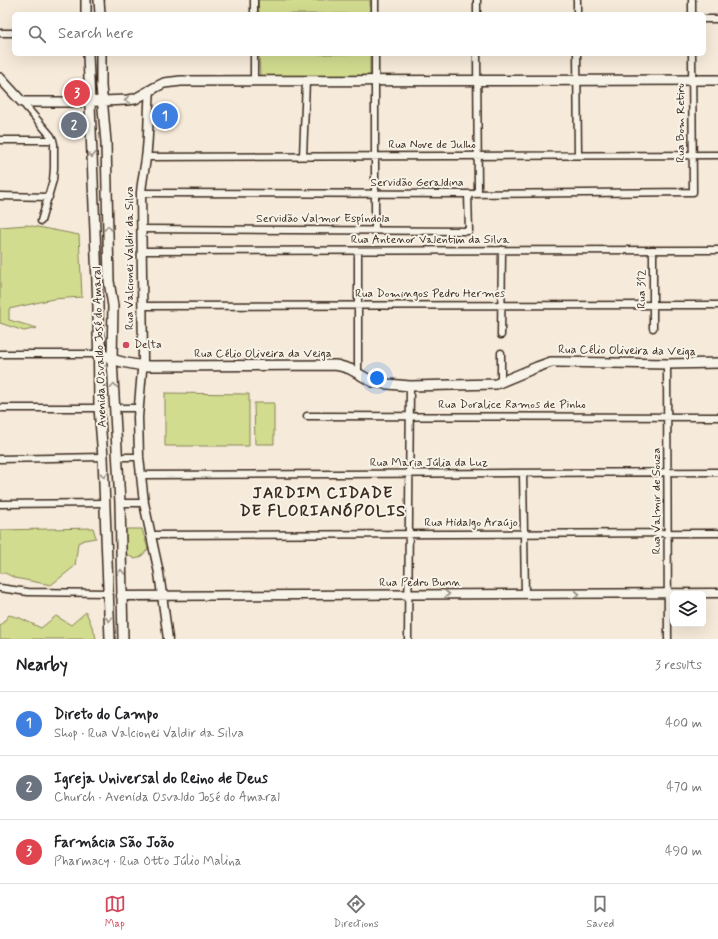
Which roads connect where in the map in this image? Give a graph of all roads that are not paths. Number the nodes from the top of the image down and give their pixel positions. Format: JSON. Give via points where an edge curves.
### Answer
{"nodes":[{"id":1,"x":86,"y":0,"type":"edge"},
{"id":2,"x":100,"y":0,"type":"edge"},
{"id":3,"x":254,"y":0,"type":"edge"},
{"id":4,"x":375,"y":0,"type":"edge"},
{"id":5,"x":477,"y":0,"type":"edge"},
{"id":6,"x":577,"y":0,"type":"edge"},
{"id":7,"x":692,"y":0,"type":"edge"},
{"id":8,"x":86,"y":12,"type":"edge"},
{"id":9,"x":100,"y":12,"type":"edge"},
{"id":10,"x":254,"y":12,"type":"edge"},
{"id":11,"x":375,"y":12,"type":"edge"},
{"id":12,"x":477,"y":12,"type":"edge"},
{"id":13,"x":577,"y":12,"type":"edge"},
{"id":14,"x":692,"y":12,"type":"edge"},
{"id":15,"x":706,"y":19,"type":"edge"},
{"id":16,"x":718,"y":19,"type":"edge"},
{"id":17,"x":0,"y":33,"type":"edge"},
{"id":18,"x":12,"y":33,"type":"edge"},
{"id":19,"x":88,"y":56,"type":"edge"},
{"id":20,"x":101,"y":56,"type":"edge"},
{"id":21,"x":254,"y":56,"type":"edge"},
{"id":22,"x":375,"y":56,"type":"edge"},
{"id":23,"x":477,"y":56,"type":"edge"},
{"id":24,"x":577,"y":56,"type":"edge"},
{"id":25,"x":692,"y":56,"type":"edge"},
{"id":26,"x":0,"y":78,"type":"edge"},
{"id":27,"x":577,"y":80,"type":"junction"},
{"id":28,"x":692,"y":80,"type":"junction"},
{"id":29,"x":718,"y":80,"type":"edge"},
{"id":30,"x":254,"y":81,"type":"junction"},
{"id":31,"x":306,"y":81,"type":"junction"},
{"id":32,"x":375,"y":81,"type":"junction"},
{"id":33,"x":477,"y":81,"type":"junction"},
{"id":34,"x":150,"y":90,"type":"junction"},
{"id":35,"x":22,"y":102,"type":"junction"},
{"id":36,"x":90,"y":102,"type":"junction"},
{"id":37,"x":102,"y":102,"type":"junction"},
{"id":38,"x":0,"y":140,"type":"edge"},
{"id":39,"x":53,"y":140,"type":"junction"},
{"id":40,"x":578,"y":155,"type":"junction"},
{"id":41,"x":693,"y":155,"type":"junction"},
{"id":42,"x":718,"y":155,"type":"edge"},
{"id":43,"x":304,"y":156,"type":"junction"},
{"id":44,"x":375,"y":156,"type":"junction"},
{"id":45,"x":478,"y":156,"type":"junction"},
{"id":46,"x":146,"y":157,"type":"junction"},
{"id":47,"x":693,"y":192,"type":"joint"},
{"id":48,"x":141,"y":193,"type":"junction"},
{"id":49,"x":375,"y":194,"type":"junction"},
{"id":50,"x":468,"y":194,"type":"junction"},
{"id":51,"x":478,"y":194,"type":"junction"},
{"id":52,"x":0,"y":196,"type":"edge"},
{"id":53,"x":49,"y":197,"type":"junction"},
{"id":54,"x":41,"y":221,"type":"dead end"},
{"id":55,"x":141,"y":229,"type":"junction"},
{"id":56,"x":375,"y":230,"type":"junction"},
{"id":57,"x":502,"y":250,"type":"junction"},
{"id":58,"x":653,"y":250,"type":"junction"},
{"id":59,"x":718,"y":250,"type":"edge"},
{"id":60,"x":142,"y":251,"type":"junction"},
{"id":61,"x":358,"y":251,"type":"junction"},
{"id":62,"x":96,"y":253,"type":"junction"},
{"id":63,"x":109,"y":281,"type":"junction"},
{"id":64,"x":358,"y":305,"type":"junction"},
{"id":65,"x":501,"y":305,"type":"junction"},
{"id":66,"x":653,"y":305,"type":"junction"},
{"id":67,"x":718,"y":305,"type":"edge"},
{"id":68,"x":143,"y":306,"type":"junction"},
{"id":69,"x":653,"y":328,"type":"dead end"},
{"id":70,"x":98,"y":335,"type":"junction"},
{"id":71,"x":501,"y":335,"type":"dead end"},
{"id":72,"x":501,"y":353,"type":"dead end"},
{"id":73,"x":0,"y":354,"type":"edge"},
{"id":74,"x":98,"y":354,"type":"junction"},
{"id":75,"x":112,"y":360,"type":"junction"},
{"id":76,"x":668,"y":364,"type":"junction"},
{"id":77,"x":718,"y":364,"type":"edge"},
{"id":78,"x":142,"y":366,"type":"junction"},
{"id":79,"x":358,"y":374,"type":"junction"},
{"id":80,"x":501,"y":382,"type":"junction"},
{"id":81,"x":410,"y":386,"type":"junction"},
{"id":82,"x":0,"y":408,"type":"edge"},
{"id":83,"x":99,"y":408,"type":"junction"},
{"id":84,"x":121,"y":408,"type":"dead end"},
{"id":85,"x":139,"y":408,"type":"junction"},
{"id":86,"x":307,"y":416,"type":"dead end"},
{"id":87,"x":410,"y":416,"type":"junction"},
{"id":88,"x":668,"y":417,"type":"junction"},
{"id":89,"x":718,"y":417,"type":"edge"},
{"id":90,"x":116,"y":431,"type":"junction"},
{"id":91,"x":103,"y":457,"type":"junction"},
{"id":92,"x":124,"y":457,"type":"dead end"},
{"id":93,"x":139,"y":457,"type":"junction"},
{"id":94,"x":0,"y":459,"type":"edge"},
{"id":95,"x":668,"y":472,"type":"junction"},
{"id":96,"x":718,"y":472,"type":"edge"},
{"id":97,"x":523,"y":473,"type":"junction"},
{"id":98,"x":409,"y":474,"type":"junction"},
{"id":99,"x":141,"y":475,"type":"junction"},
{"id":100,"x":105,"y":503,"type":"junction"},
{"id":101,"x":120,"y":503,"type":"junction"},
{"id":102,"x":144,"y":503,"type":"junction"},
{"id":103,"x":0,"y":504,"type":"edge"},
{"id":104,"x":668,"y":533,"type":"junction"},
{"id":105,"x":718,"y":533,"type":"edge"},
{"id":106,"x":409,"y":534,"type":"junction"},
{"id":107,"x":524,"y":534,"type":"junction"},
{"id":108,"x":151,"y":535,"type":"junction"},
{"id":109,"x":0,"y":588,"type":"edge"},
{"id":110,"x":108,"y":593,"type":"junction"},
{"id":111,"x":718,"y":593,"type":"edge"},
{"id":112,"x":408,"y":594,"type":"junction"},
{"id":113,"x":525,"y":594,"type":"junction"},
{"id":114,"x":668,"y":594,"type":"junction"},
{"id":115,"x":121,"y":596,"type":"junction"},
{"id":116,"x":162,"y":596,"type":"junction"},
{"id":117,"x":110,"y":639,"type":"edge"},
{"id":118,"x":123,"y":639,"type":"edge"},
{"id":119,"x":168,"y":639,"type":"edge"},
{"id":120,"x":408,"y":639,"type":"edge"},
{"id":121,"x":668,"y":639,"type":"edge"}],
"edges":[{"from":1,"to":8,"type":"main road"},
{"from":2,"to":9,"type":"main road"},
{"from":3,"to":10,"type":"street"},
{"from":4,"to":11,"type":"street"},
{"from":5,"to":12,"type":"street"},
{"from":6,"to":13,"type":"street"},
{"from":7,"to":14,"type":"street"},
{"from":15,"to":16,"type":"street"},
{"from":17,"to":18,"type":"street"},
{"from":19,"to":36,"type":"main road","name":"Avenida Osvaldo José do Amaral"},
{"from":20,"to":37,"type":"main road","name":"Avenida Osvaldo José do Amaral"},
{"from":21,"to":30,"type":"street"},
{"from":22,"to":32,"type":"street"},
{"from":23,"to":33,"type":"street"},
{"from":24,"to":27,"type":"street"},
{"from":25,"to":28,"type":"street","name":"Rua Bom Retiro"},
{"from":26,"to":35,"type":"main road"},
{"from":27,"to":28,"type":"main road"},
{"from":27,"to":33,"type":"main road"},
{"from":27,"to":40,"type":"street"},
{"from":28,"to":29,"type":"main road"},
{"from":28,"to":41,"type":"street","name":"Rua Bom Retiro"},
{"from":30,"to":31,"type":"main road"},
{"from":30,"to":34,"type":"main road","via":[[174,81]]},
{"from":31,"to":32,"type":"main road"},
{"from":31,"to":43,"type":"street"},
{"from":32,"to":33,"type":"main road"},
{"from":32,"to":44,"type":"street"},
{"from":33,"to":45,"type":"street"},
{"from":34,"to":37,"type":"main road","one_way":true,"via":[[135,98]]},
{"from":34,"to":46,"type":"street","name":"Rua Valcionei Valdir da Silva"},
{"from":35,"to":36,"type":"main road"},
{"from":35,"to":39,"type":"street"},
{"from":36,"to":37,"type":"main road"},
{"from":36,"to":62,"type":"main road","name":"Avenida Osvaldo José do Amaral","one_way":true},
{"from":63,"to":37,"type":"main road","name":"Avenida Osvaldo José do Amaral","one_way":true,"via":[[106,142]]},
{"from":38,"to":39,"type":"street"},
{"from":39,"to":53,"type":"street","via":[[54,173]]},
{"from":40,"to":41,"type":"street","name":"Rua Nove de Julho"},
{"from":40,"to":45,"type":"street","name":"Rua Nove de Julho"},
{"from":41,"to":42,"type":"street","name":"Rua Nove de Julho"},
{"from":41,"to":47,"type":"street","name":"Rua Bom Retiro"},
{"from":43,"to":44,"type":"street","name":"Rua Nove de Julho"},
{"from":43,"to":46,"type":"street","name":"Rua Nove de Julho"},
{"from":44,"to":45,"type":"street","name":"Rua Nove de Julho"},
{"from":44,"to":49,"type":"street"},
{"from":45,"to":51,"type":"street"},
{"from":46,"to":48,"type":"street","name":"Rua Valcionei Valdir da Silva"},
{"from":47,"to":51,"type":"street","name":"Servidão Geraldina"},
{"from":48,"to":49,"type":"street","name":"Servidão Geraldina"},
{"from":48,"to":55,"type":"street","name":"Rua Valcionei Valdir da Silva"},
{"from":49,"to":50,"type":"street","name":"Servidão Geraldina"},
{"from":49,"to":56,"type":"street"},
{"from":50,"to":51,"type":"street","name":"Servidão Geraldina"},
{"from":50,"to":56,"type":"street","name":"Servidão Valmor Espíndola","via":[[469,231]]},
{"from":52,"to":53,"type":"street"},
{"from":53,"to":54,"type":"street"},
{"from":55,"to":56,"type":"street","name":"Servidão Valmor Espíndola"},
{"from":55,"to":60,"type":"street","name":"Rua Valcionei Valdir da Silva"},
{"from":57,"to":58,"type":"street","name":"Rua Antenor Valentim da Silva"},
{"from":57,"to":61,"type":"street","name":"Rua Antenor Valentim da Silva"},
{"from":57,"to":65,"type":"street"},
{"from":58,"to":59,"type":"street","name":"Rua Antenor Valentim da Silva"},
{"from":58,"to":66,"type":"street","name":"Rua 312"},
{"from":60,"to":61,"type":"street","name":"Rua Antenor Valentim da Silva"},
{"from":60,"to":68,"type":"street","name":"Rua Valcionei Valdir da Silva"},
{"from":61,"to":64,"type":"street"},
{"from":62,"to":63,"type":"main road","via":[[104,250]]},
{"from":62,"to":70,"type":"main road","name":"Avenida Osvaldo José do Amaral"},
{"from":63,"to":75,"type":"main road","name":"Avenida Osvaldo José do Amaral","via":[[113,306]]},
{"from":64,"to":65,"type":"street","name":"Rua Domingos Pedro Hermes"},
{"from":64,"to":68,"type":"street","name":"Rua Domingos Pedro Hermes"},
{"from":64,"to":79,"type":"street"},
{"from":65,"to":66,"type":"street","name":"Rua Domingos Pedro Hermes"},
{"from":65,"to":71,"type":"street"},
{"from":66,"to":67,"type":"street","name":"Rua Domingos Pedro Hermes"},
{"from":66,"to":69,"type":"street","name":"Rua 312"},
{"from":68,"to":78,"type":"street","name":"Rua Valcionei Valdir da Silva"},
{"from":70,"to":74,"type":"main road","name":"Avenida Osvaldo José do Amaral"},
{"from":70,"to":75,"type":"main road","via":[[102,353]]},
{"from":72,"to":80,"type":"street"},
{"from":73,"to":74,"type":"street"},
{"from":74,"to":83,"type":"main road","name":"Avenida Osvaldo José do Amaral"},
{"from":75,"to":78,"type":"main road","name":"Rua Célio Oliveira da Veiga"},
{"from":90,"to":75,"type":"main road","name":"Avenida Osvaldo José do Amaral","one_way":true},
{"from":76,"to":77,"type":"main road","name":"Rua Célio Oliveira da Veiga"},
{"from":76,"to":80,"type":"main road","name":"Rua Célio Oliveira da Veiga","via":[[551,362]]},
{"from":76,"to":88,"type":"street","name":"Rua Valmir de Souza"},
{"from":78,"to":79,"type":"main road","name":"Rua Célio Oliveira da Veiga","via":[[335,365],[346,367]]},
{"from":78,"to":85,"type":"street","name":"Rua Valcionei Valdir da Silva"},
{"from":79,"to":81,"type":"main road","name":"Rua Célio Oliveira da Veiga","via":[[381,384]]},
{"from":80,"to":81,"type":"main road","name":"Rua Célio Oliveira da Veiga"},
{"from":81,"to":87,"type":"street"},
{"from":82,"to":83,"type":"street"},
{"from":83,"to":90,"type":"main road","via":[[105,435],[111,438]]},
{"from":83,"to":91,"type":"main road","name":"Avenida Osvaldo José do Amaral"},
{"from":84,"to":85,"type":"street"},
{"from":85,"to":93,"type":"street","name":"Rua Valcionei Valdir da Silva"},
{"from":86,"to":87,"type":"street","name":"Rua Doralice Ramos de Pinho"},
{"from":87,"to":88,"type":"street","name":"Rua Doralice Ramos de Pinho"},
{"from":87,"to":98,"type":"street"},
{"from":88,"to":89,"type":"street","name":"Rua Doralice Ramos de Pinho"},
{"from":88,"to":95,"type":"street","name":"Rua Valmir de Souza"},
{"from":90,"to":101,"type":"main road","name":"Avenida Osvaldo José do Amaral"},
{"from":91,"to":94,"type":"street"},
{"from":91,"to":100,"type":"main road","name":"Avenida Osvaldo José do Amaral","one_way":true},
{"from":92,"to":93,"type":"street"},
{"from":93,"to":99,"type":"street","name":"Rua Valcionei Valdir da Silva"},
{"from":95,"to":96,"type":"street","name":"Rua Maria Júlia da Luz"},
{"from":95,"to":97,"type":"street","name":"Rua Maria Júlia da Luz"},
{"from":95,"to":104,"type":"street","name":"Rua Valmir de Souza"},
{"from":97,"to":98,"type":"street","name":"Rua Maria Júlia da Luz"},
{"from":97,"to":107,"type":"street"},
{"from":98,"to":99,"type":"street","name":"Rua Maria Júlia da Luz"},
{"from":98,"to":106,"type":"street"},
{"from":99,"to":102,"type":"street","name":"Rua Valcionei Valdir da Silva"},
{"from":100,"to":103,"type":"street"},
{"from":100,"to":110,"type":"main road","name":"Avenida Osvaldo José do Amaral"},
{"from":101,"to":102,"type":"street"},
{"from":115,"to":101,"type":"main road","name":"Avenida Osvaldo José do Amaral","one_way":true},
{"from":102,"to":108,"type":"street","name":"Rua Valcionei Valdir da Silva"},
{"from":104,"to":105,"type":"street","name":"Rua Hidalgo Araújo"},
{"from":104,"to":107,"type":"street","name":"Rua Hidalgo Araújo"},
{"from":104,"to":114,"type":"street","name":"Rua Valmir de Souza"},
{"from":106,"to":107,"type":"street","name":"Rua Hidalgo Araújo"},
{"from":106,"to":108,"type":"street","name":"Rua Hidalgo Araújo"},
{"from":106,"to":112,"type":"street"},
{"from":107,"to":113,"type":"street"},
{"from":108,"to":116,"type":"street","name":"Rua Valcionei Valdir da Silva"},
{"from":109,"to":110,"type":"street","via":[[28,592]]},
{"from":110,"to":117,"type":"main road","name":"Avenida Osvaldo José do Amaral","one_way":true},
{"from":111,"to":114,"type":"street","name":"Rua Pedro Bunn"},
{"from":112,"to":113,"type":"street","name":"Rua Pedro Bunn","one_way":true},
{"from":112,"to":116,"type":"street","name":"Rua Pedro Bunn"},
{"from":112,"to":120,"type":"street"},
{"from":113,"to":114,"type":"street","name":"Rua Pedro Bunn","one_way":true},
{"from":114,"to":121,"type":"street","name":"Rua Valmir de Souza"},
{"from":115,"to":116,"type":"street","name":"Rua Pedro Bunn"},
{"from":115,"to":118,"type":"main road","name":"Avenida Osvaldo José do Amaral"},
{"from":116,"to":119,"type":"street","name":"Rua Valcionei Valdir da Silva"}]}
